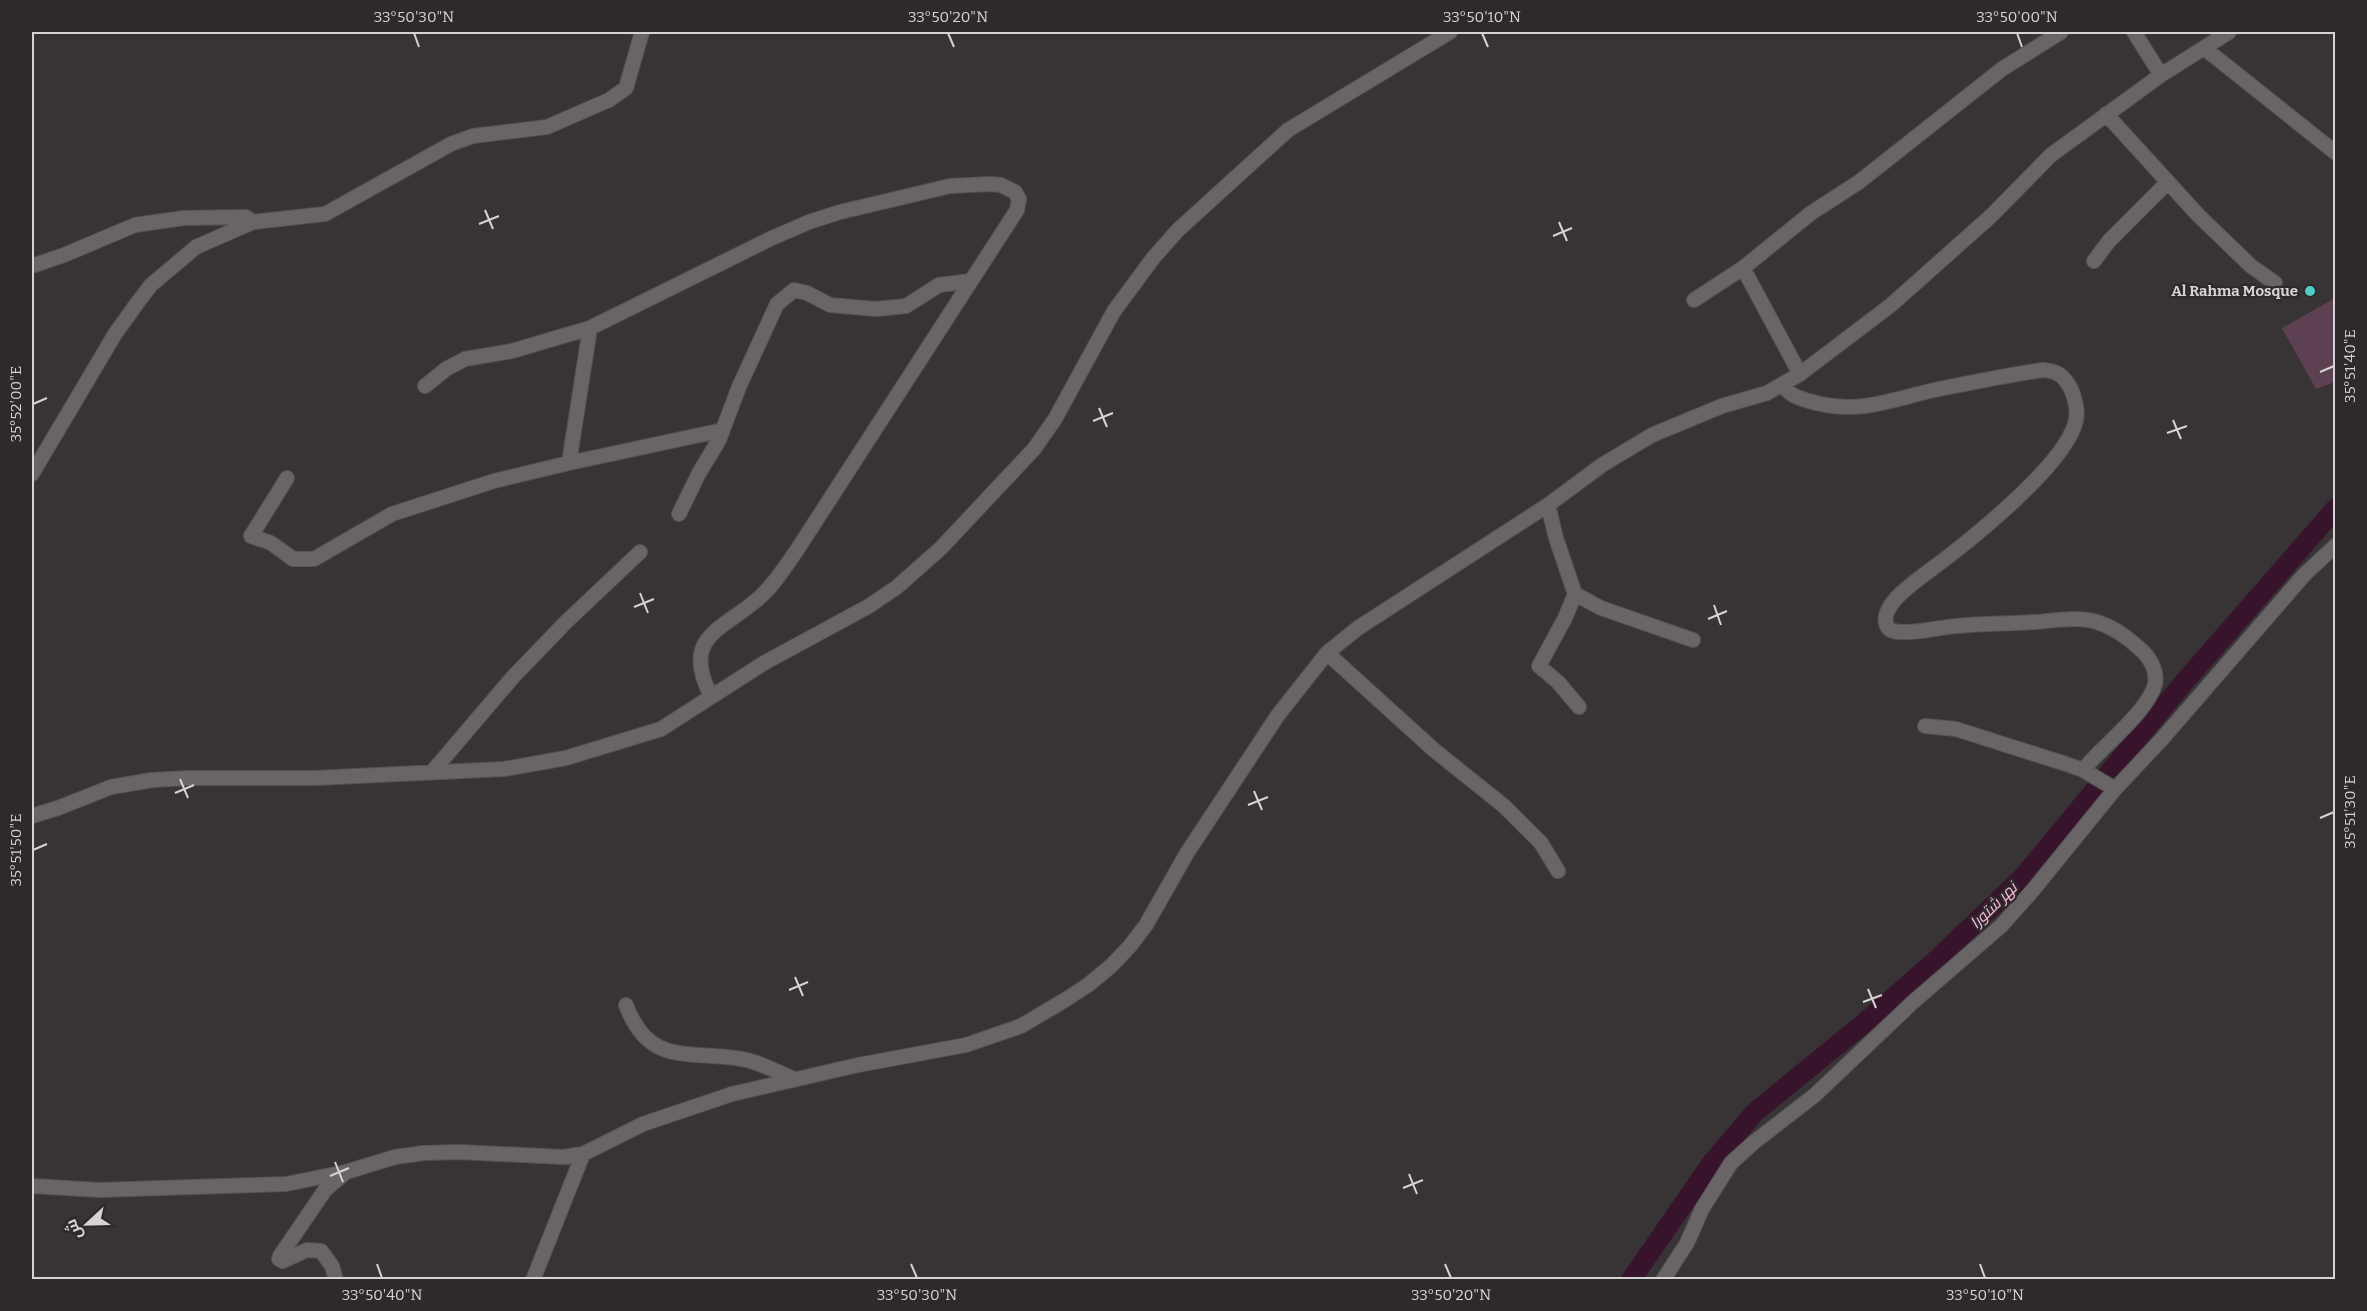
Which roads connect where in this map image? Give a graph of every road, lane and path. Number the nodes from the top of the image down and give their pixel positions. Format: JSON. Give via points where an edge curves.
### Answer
{"nodes":[{"id":1,"x":642,"y":32,"type":"edge"},
{"id":2,"x":1450,"y":32,"type":"edge"},
{"id":3,"x":2061,"y":32,"type":"edge"},
{"id":4,"x":2134,"y":32,"type":"edge"},
{"id":5,"x":2229,"y":32,"type":"edge"},
{"id":6,"x":2204,"y":48,"type":"junction"},
{"id":7,"x":2161,"y":75,"type":"junction"},
{"id":8,"x":2106,"y":114,"type":"junction"},
{"id":9,"x":2336,"y":153,"type":"edge"},
{"id":10,"x":2168,"y":182,"type":"junction"},
{"id":11,"x":254,"y":222,"type":"junction"},
{"id":12,"x":2094,"y":261,"type":"dead end"},
{"id":13,"x":32,"y":266,"type":"edge"},
{"id":14,"x":1743,"y":268,"type":"junction"},
{"id":15,"x":971,"y":281,"type":"junction"},
{"id":16,"x":2275,"y":283,"type":"dead end"},
{"id":17,"x":1694,"y":300,"type":"dead end"},
{"id":18,"x":590,"y":328,"type":"junction"},
{"id":19,"x":1800,"y":374,"type":"junction"},
{"id":20,"x":1783,"y":384,"type":"junction"},
{"id":21,"x":425,"y":386,"type":"dead end"},
{"id":22,"x":723,"y":430,"type":"junction"},
{"id":23,"x":569,"y":463,"type":"junction"},
{"id":24,"x":32,"y":474,"type":"edge"},
{"id":25,"x":287,"y":478,"type":"dead end"},
{"id":26,"x":1548,"y":505,"type":"junction"},
{"id":27,"x":679,"y":514,"type":"dead end"},
{"id":28,"x":2336,"y":545,"type":"edge"},
{"id":29,"x":640,"y":552,"type":"dead end"},
{"id":30,"x":1575,"y":594,"type":"junction"},
{"id":31,"x":1693,"y":640,"type":"dead end"},
{"id":32,"x":1327,"y":653,"type":"junction"},
{"id":33,"x":711,"y":696,"type":"junction"},
{"id":34,"x":1579,"y":707,"type":"dead end"},
{"id":35,"x":1925,"y":726,"type":"dead end"},
{"id":36,"x":432,"y":772,"type":"junction"},
{"id":37,"x":2100,"y":780,"type":"junction"},
{"id":38,"x":32,"y":816,"type":"edge"},
{"id":39,"x":1558,"y":871,"type":"dead end"},
{"id":40,"x":626,"y":1005,"type":"dead end"},
{"id":41,"x":794,"y":1079,"type":"junction"},
{"id":42,"x":583,"y":1154,"type":"junction"},
{"id":43,"x":346,"y":1172,"type":"junction"},
{"id":44,"x":32,"y":1186,"type":"edge"},
{"id":45,"x":336,"y":1280,"type":"edge"},
{"id":46,"x":533,"y":1280,"type":"edge"},
{"id":47,"x":1663,"y":1280,"type":"edge"}],
"edges":[{"from":1,"to":11,"type":"street","via":[[630,80],[626,88],[609,100],[547,127],[473,136],[451,144],[325,214]]},
{"from":2,"to":33,"type":"street","via":[[1288,130],[1178,230],[1114,311],[1055,419],[1034,449],[941,548],[882,598]]},
{"from":3,"to":14,"type":"street","via":[[2002,69]]},
{"from":4,"to":7,"type":"street"},
{"from":5,"to":6,"type":"street"},
{"from":6,"to":7,"type":"street"},
{"from":6,"to":9,"type":"street"},
{"from":7,"to":8,"type":"street"},
{"from":8,"to":10,"type":"street"},
{"from":8,"to":19,"type":"street","via":[[2051,155],[1991,216],[1892,304]]},
{"from":10,"to":12,"type":"street"},
{"from":10,"to":16,"type":"street","via":[[2251,266]]},
{"from":11,"to":13,"type":"street","via":[[246,217],[184,218],[135,225]]},
{"from":11,"to":24,"type":"street","via":[[196,247],[152,285],[115,334]]},
{"from":14,"to":17,"type":"street"},
{"from":14,"to":19,"type":"street"},
{"from":15,"to":18,"type":"street","via":[[1017,210],[1019,199],[1009,188],[990,184],[950,186],[809,222]]},
{"from":15,"to":22,"type":"street","via":[[939,285],[906,306],[876,309],[830,305],[794,290],[777,304]]},
{"from":15,"to":33,"type":"street","via":[[775,581],[706,641],[700,664]]},
{"from":18,"to":21,"type":"street","via":[[512,351],[465,359]]},
{"from":18,"to":23,"type":"street"},
{"from":19,"to":20,"type":"street"},
{"from":20,"to":26,"type":"street","via":[[1652,435],[1602,465]]},
{"from":20,"to":37,"type":"street","via":[[1790,395],[1848,408],[2043,370],[2053,371],[2067,381],[2076,420],[2052,460],[1996,518],[1905,589],[1886,618],[1890,630],[1906,633],[1938,627],[2078,619],[2096,622],[2129,640],[2149,658],[2155,684]]},
{"from":22,"to":23,"type":"street"},
{"from":22,"to":27,"type":"street"},
{"from":23,"to":25,"type":"street","via":[[402,510],[314,559],[293,559],[271,543],[251,536]]},
{"from":26,"to":30,"type":"street"},
{"from":26,"to":32,"type":"street","via":[[1358,628]]},
{"from":28,"to":37,"type":"street","via":[[2304,575],[2162,739]]},
{"from":29,"to":36,"type":"street","via":[[513,677]]},
{"from":30,"to":31,"type":"street","via":[[1601,608]]},
{"from":30,"to":34,"type":"street","via":[[1539,666]]},
{"from":32,"to":39,"type":"street","via":[[1434,750],[1504,806],[1541,843]]},
{"from":32,"to":41,"type":"street","via":[[1278,715],[1187,853],[1146,925],[1111,966],[1088,985],[1043,1014],[999,1035]]},
{"from":33,"to":36,"type":"street","via":[[655,731],[566,758],[504,769]]},
{"from":35,"to":37,"type":"street","via":[[1956,729]]},
{"from":36,"to":38,"type":"street","via":[[152,780],[111,787]]},
{"from":37,"to":47,"type":"street","via":[[2034,890],[1995,932],[1815,1095],[1731,1164]]},
{"from":40,"to":41,"type":"street","via":[[641,1034],[664,1051],[745,1060]]},
{"from":41,"to":42,"type":"street","via":[[687,1108],[643,1124]]},
{"from":42,"to":43,"type":"street","via":[[563,1157],[424,1153]]},
{"from":42,"to":46,"type":"street"},
{"from":43,"to":44,"type":"street","via":[[286,1184],[100,1190]]},
{"from":43,"to":45,"type":"street","via":[[325,1190],[279,1259],[283,1261],[307,1250],[321,1251]]}]}
